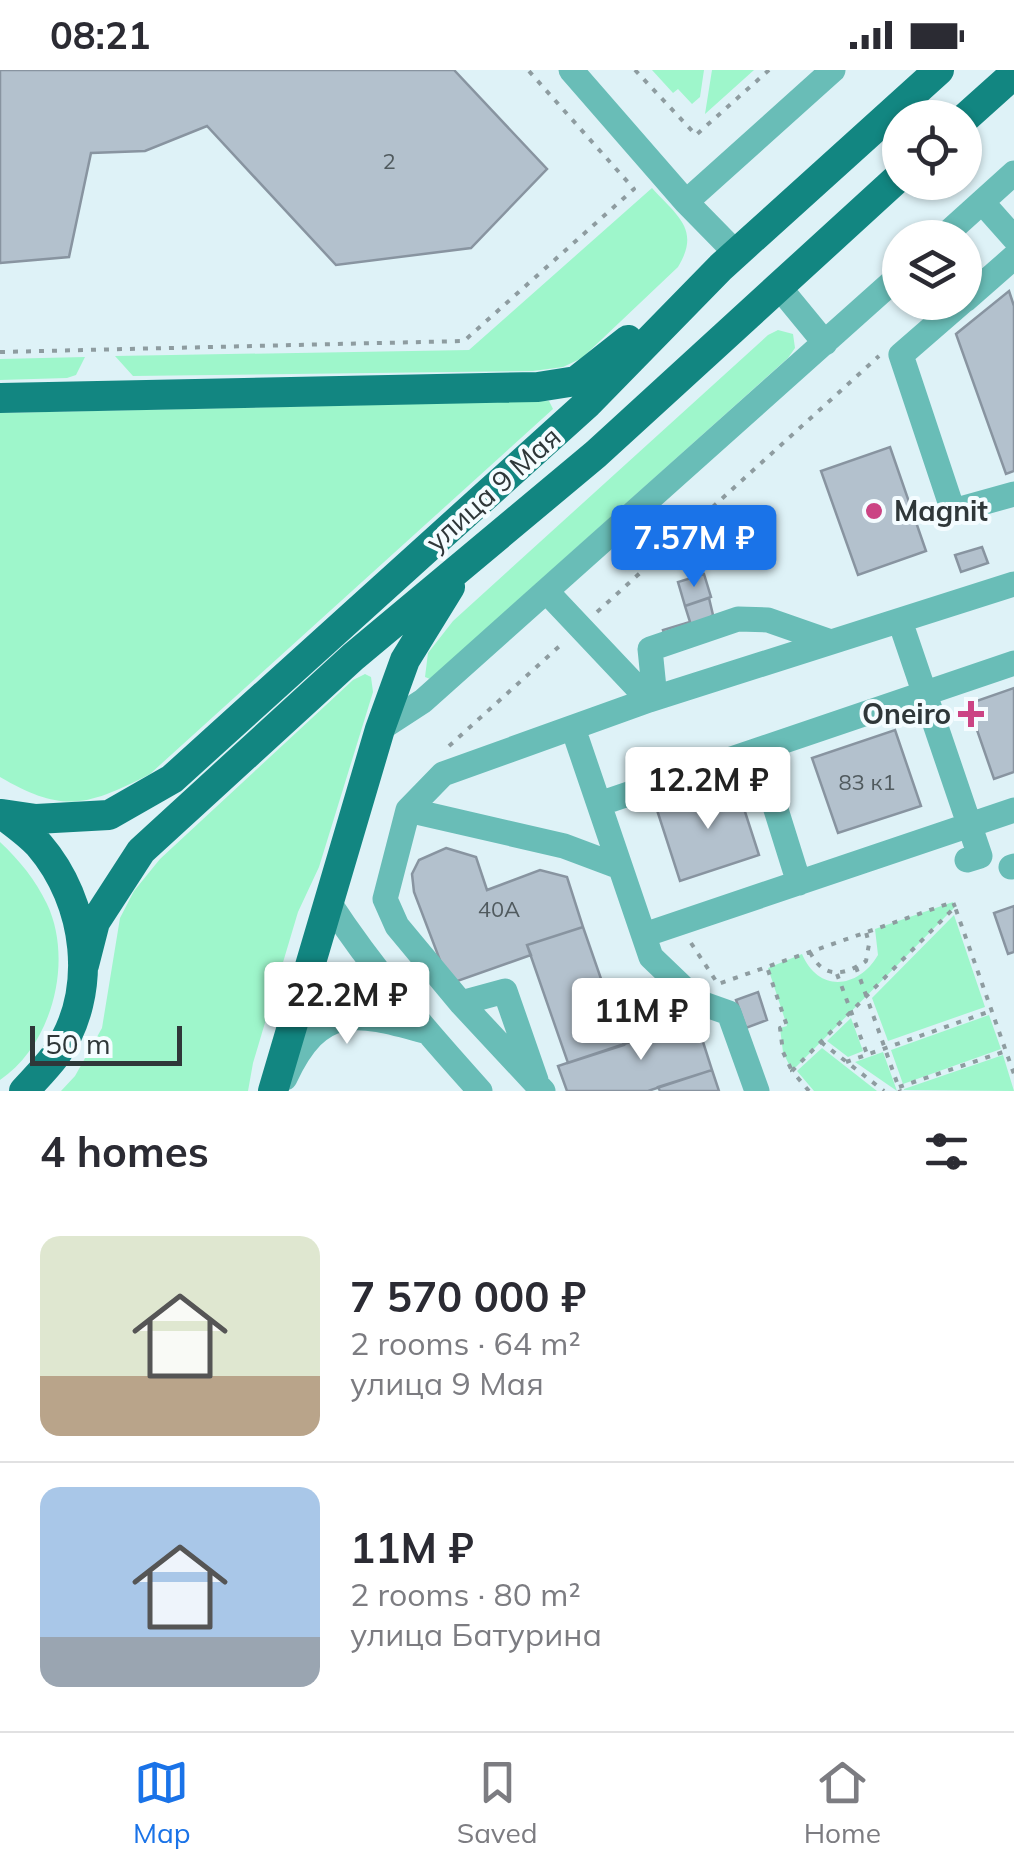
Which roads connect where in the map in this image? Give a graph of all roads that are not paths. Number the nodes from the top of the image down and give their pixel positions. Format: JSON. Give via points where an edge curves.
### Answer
{"nodes":[{"id":1,"x":570,"y":70,"type":"edge"},
{"id":2,"x":833,"y":70,"type":"edge"},
{"id":3,"x":939,"y":70,"type":"edge"},
{"id":4,"x":1014,"y":74,"type":"edge"},
{"id":5,"x":982,"y":103,"type":"edge"},
{"id":6,"x":1014,"y":173,"type":"edge"},
{"id":7,"x":882,"y":193,"type":"edge"},
{"id":8,"x":686,"y":202,"type":"junction"},
{"id":9,"x":982,"y":202,"type":"junction"},
{"id":10,"x":962,"y":220,"type":"edge"},
{"id":11,"x":1014,"y":238,"type":"edge"},
{"id":12,"x":1014,"y":258,"type":"edge"},
{"id":13,"x":728,"y":260,"type":"junction"},
{"id":14,"x":982,"y":286,"type":"edge"},
{"id":15,"x":779,"y":287,"type":"junction"},
{"id":16,"x":882,"y":292,"type":"edge"},
{"id":17,"x":942,"y":320,"type":"edge"},
{"id":18,"x":824,"y":344,"type":"junction"},
{"id":19,"x":0,"y":398,"type":"edge"},
{"id":20,"x":1014,"y":494,"type":"edge"},
{"id":21,"x":465,"y":563,"type":"junction"},
{"id":22,"x":1014,"y":584,"type":"edge"},
{"id":23,"x":547,"y":592,"type":"junction"},
{"id":24,"x":900,"y":621,"type":"junction"},
{"id":25,"x":831,"y":642,"type":"junction"},
{"id":26,"x":1014,"y":663,"type":"edge"},
{"id":27,"x":924,"y":694,"type":"junction"},
{"id":28,"x":652,"y":699,"type":"junction"},
{"id":29,"x":573,"y":728,"type":"junction"},
{"id":30,"x":380,"y":729,"type":"junction"},
{"id":31,"x":758,"y":752,"type":"junction"},
{"id":32,"x":599,"y":804,"type":"junction"},
{"id":33,"x":408,"y":810,"type":"junction"},
{"id":34,"x":1014,"y":810,"type":"edge"},
{"id":35,"x":1,"y":813,"type":"edge"},
{"id":36,"x":970,"y":825,"type":"junction"},
{"id":37,"x":967,"y":860,"type":"dead end"},
{"id":38,"x":620,"y":867,"type":"junction"},
{"id":39,"x":799,"y":883,"type":"junction"},
{"id":40,"x":328,"y":901,"type":"junction"},
{"id":41,"x":397,"y":926,"type":"junction"},
{"id":42,"x":644,"y":936,"type":"junction"},
{"id":43,"x":362,"y":953,"type":"junction"},
{"id":44,"x":84,"y":965,"type":"junction"},
{"id":45,"x":461,"y":1003,"type":"junction"},
{"id":46,"x":424,"y":1031,"type":"junction"},
{"id":47,"x":510,"y":1057,"type":"junction"},
{"id":48,"x":476,"y":1087,"type":"edge"},
{"id":49,"x":541,"y":1089,"type":"edge"},
{"id":50,"x":24,"y":1091,"type":"edge"},
{"id":51,"x":276,"y":1091,"type":"edge"},
{"id":52,"x":757,"y":1091,"type":"edge"}],
"edges":[{"from":1,"to":8,"type":"street"},
{"from":2,"to":8,"type":"street"},
{"from":3,"to":13,"type":"main road","name":"улица 9 Мая"},
{"from":4,"to":5,"type":"main road"},
{"from":6,"to":9,"type":"street"},
{"from":7,"to":15,"type":"main road","name":"улица 9 Мая"},
{"from":8,"to":13,"type":"street"},
{"from":9,"to":10,"type":"street"},
{"from":9,"to":11,"type":"street"},
{"from":12,"to":14,"type":"street"},
{"from":13,"to":19,"type":"main road","via":[[576,381]]},
{"from":13,"to":35,"type":"main road","name":"улица 9 Мая","via":[[588,404],[172,778],[109,815],[36,820]]},
{"from":15,"to":18,"type":"street"},
{"from":15,"to":21,"type":"main road","name":"улица 9 Мая"},
{"from":16,"to":18,"type":"street"},
{"from":17,"to":20,"type":"street","via":[[902,355],[953,511]]},
{"from":18,"to":23,"type":"street"},
{"from":21,"to":30,"type":"main road","via":[[405,660]]},
{"from":21,"to":44,"type":"main road","name":"улица 9 Мая","via":[[141,852],[95,922]]},
{"from":22,"to":24,"type":"street"},
{"from":23,"to":28,"type":"street"},
{"from":23,"to":30,"type":"street","via":[[423,702]]},
{"from":24,"to":25,"type":"street"},
{"from":24,"to":27,"type":"street"},
{"from":25,"to":28,"type":"street"},
{"from":25,"to":28,"type":"street","via":[[768,620],[738,618],[650,649]]},
{"from":26,"to":27,"type":"street"},
{"from":27,"to":31,"type":"street"},
{"from":27,"to":36,"type":"street"},
{"from":28,"to":29,"type":"street"},
{"from":29,"to":32,"type":"street"},
{"from":29,"to":33,"type":"street","via":[[444,774]]},
{"from":30,"to":40,"type":"main road"},
{"from":31,"to":32,"type":"street"},
{"from":31,"to":39,"type":"street"},
{"from":32,"to":38,"type":"street"},
{"from":33,"to":38,"type":"street","via":[[564,846]]},
{"from":33,"to":41,"type":"street","via":[[386,899]]},
{"from":34,"to":36,"type":"street"},
{"from":35,"to":44,"type":"main road","via":[[38,843],[64,879],[80,920]]},
{"from":36,"to":37,"type":"street","via":[[980,856]]},
{"from":36,"to":39,"type":"street"},
{"from":38,"to":42,"type":"street"},
{"from":39,"to":42,"type":"street"},
{"from":40,"to":43,"type":"street"},
{"from":40,"to":51,"type":"main road"},
{"from":41,"to":43,"type":"street"},
{"from":41,"to":45,"type":"street"},
{"from":42,"to":52,"type":"street","via":[[652,957],[698,1002],[730,1014]]},
{"from":43,"to":46,"type":"street"},
{"from":44,"to":50,"type":"main road","via":[[76,1012],[56,1055]]},
{"from":45,"to":47,"type":"street"},
{"from":45,"to":49,"type":"street","via":[[505,990]]},
{"from":46,"to":48,"type":"street"},
{"from":46,"to":51,"type":"street","via":[[348,1015],[310,1038]]},
{"from":47,"to":48,"type":"street"},
{"from":47,"to":49,"type":"street"}]}
